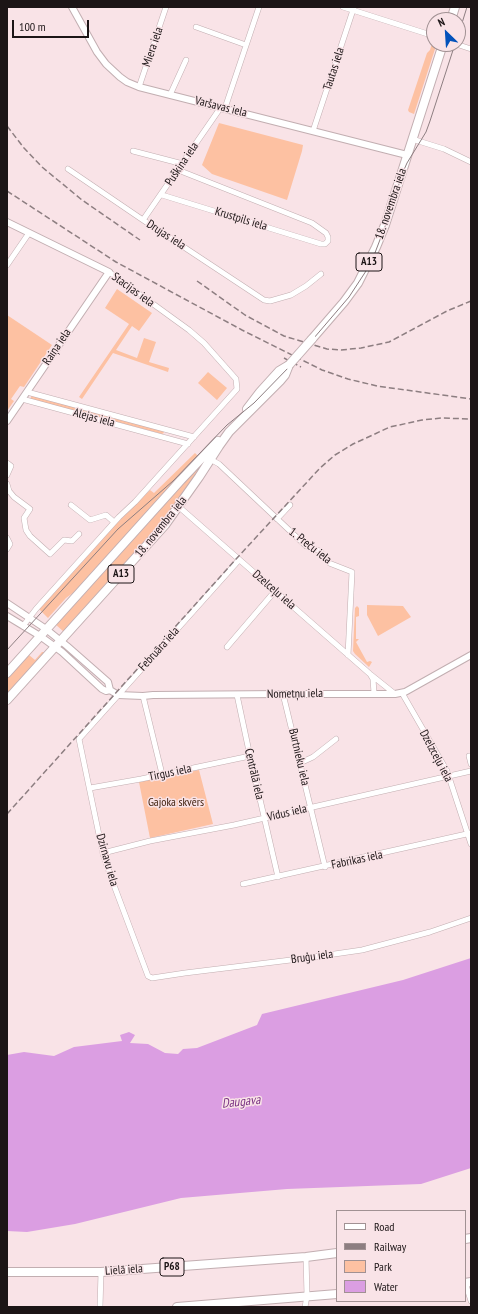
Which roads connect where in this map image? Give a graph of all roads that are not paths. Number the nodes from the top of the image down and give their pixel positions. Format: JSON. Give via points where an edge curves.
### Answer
{"nodes":[{"id":1,"x":72,"y":7,"type":"edge"},
{"id":2,"x":166,"y":7,"type":"edge"},
{"id":3,"x":259,"y":7,"type":"edge"},
{"id":4,"x":344,"y":7,"type":"edge"},
{"id":5,"x":353,"y":9,"type":"edge"},
{"id":6,"x":196,"y":27,"type":"dead end"},
{"id":7,"x":426,"y":33,"type":"edge"},
{"id":8,"x":246,"y":45,"type":"junction"},
{"id":9,"x":440,"y":52,"type":"edge"},
{"id":10,"x":186,"y":60,"type":"dead end"},
{"id":11,"x":139,"y":87,"type":"junction"},
{"id":12,"x":170,"y":94,"type":"junction"},
{"id":13,"x":223,"y":108,"type":"junction"},
{"id":14,"x":313,"y":131,"type":"junction"},
{"id":15,"x":412,"y":139,"type":"junction"},
{"id":16,"x":133,"y":150,"type":"dead end"},
{"id":17,"x":407,"y":155,"type":"junction"},
{"id":18,"x":471,"y":162,"type":"edge"},
{"id":19,"x":182,"y":164,"type":"junction"},
{"id":20,"x":68,"y":169,"type":"dead end"},
{"id":21,"x":178,"y":170,"type":"junction"},
{"id":22,"x":162,"y":194,"type":"junction"},
{"id":23,"x":144,"y":220,"type":"junction"},
{"id":24,"x":7,"y":222,"type":"edge"},
{"id":25,"x":29,"y":233,"type":"junction"},
{"id":26,"x":7,"y":266,"type":"edge"},
{"id":27,"x":108,"y":272,"type":"junction"},
{"id":28,"x":321,"y":274,"type":"dead end"},
{"id":29,"x":289,"y":365,"type":"junction"},
{"id":30,"x":27,"y":392,"type":"junction"},
{"id":31,"x":22,"y":399,"type":"junction"},
{"id":32,"x":7,"y":421,"type":"edge"},
{"id":33,"x":167,"y":429,"type":"junction"},
{"id":34,"x":194,"y":437,"type":"junction"},
{"id":35,"x":165,"y":438,"type":"junction"},
{"id":36,"x":188,"y":444,"type":"junction"},
{"id":37,"x":210,"y":459,"type":"junction"},
{"id":38,"x":7,"y":463,"type":"edge"},
{"id":39,"x":7,"y":475,"type":"edge"},
{"id":40,"x":7,"y":484,"type":"edge"},
{"id":41,"x":8,"y":492,"type":"edge"},
{"id":42,"x":72,"y":505,"type":"dead end"},
{"id":43,"x":290,"y":505,"type":"dead end"},
{"id":44,"x":178,"y":506,"type":"junction"},
{"id":45,"x":277,"y":519,"type":"junction"},
{"id":46,"x":114,"y":522,"type":"junction"},
{"id":47,"x":80,"y":534,"type":"dead end"},
{"id":48,"x":7,"y":538,"type":"edge"},
{"id":49,"x":7,"y":548,"type":"edge"},
{"id":50,"x":239,"y":560,"type":"junction"},
{"id":51,"x":275,"y":591,"type":"junction"},
{"id":52,"x":7,"y":603,"type":"edge"},
{"id":53,"x":7,"y":616,"type":"edge"},
{"id":54,"x":29,"y":617,"type":"junction"},
{"id":55,"x":23,"y":626,"type":"junction"},
{"id":56,"x":46,"y":629,"type":"junction"},
{"id":57,"x":40,"y":636,"type":"junction"},
{"id":58,"x":60,"y":640,"type":"junction"},
{"id":59,"x":55,"y":647,"type":"junction"},
{"id":60,"x":227,"y":647,"type":"dead end"},
{"id":61,"x":348,"y":655,"type":"junction"},
{"id":62,"x":471,"y":655,"type":"edge"},
{"id":63,"x":7,"y":673,"type":"edge"},
{"id":64,"x":370,"y":674,"type":"junction"},
{"id":65,"x":110,"y":690,"type":"junction"},
{"id":66,"x":374,"y":693,"type":"junction"},
{"id":67,"x":283,"y":694,"type":"junction"},
{"id":68,"x":398,"y":694,"type":"junction"},
{"id":69,"x":118,"y":695,"type":"junction"},
{"id":70,"x":238,"y":695,"type":"junction"},
{"id":71,"x":143,"y":696,"type":"junction"},
{"id":72,"x":7,"y":700,"type":"edge"},
{"id":73,"x":79,"y":739,"type":"joint"},
{"id":74,"x":336,"y":739,"type":"dead end"},
{"id":75,"x":250,"y":756,"type":"junction"},
{"id":76,"x":471,"y":756,"type":"edge"},
{"id":77,"x":300,"y":763,"type":"junction"},
{"id":78,"x":471,"y":764,"type":"edge"},
{"id":79,"x":471,"y":771,"type":"edge"},
{"id":80,"x":162,"y":774,"type":"junction"},
{"id":81,"x":449,"y":776,"type":"junction"},
{"id":82,"x":90,"y":788,"type":"junction"},
{"id":83,"x":311,"y":808,"type":"junction"},
{"id":84,"x":265,"y":818,"type":"junction"},
{"id":85,"x":469,"y":834,"type":"edge"},
{"id":86,"x":471,"y":844,"type":"edge"},
{"id":87,"x":103,"y":853,"type":"junction"},
{"id":88,"x":325,"y":867,"type":"junction"},
{"id":89,"x":278,"y":877,"type":"junction"},
{"id":90,"x":243,"y":884,"type":"dead end"},
{"id":91,"x":471,"y":918,"type":"edge"},
{"id":92,"x":150,"y":977,"type":"joint"},
{"id":93,"x":336,"y":1253,"type":"edge"},
{"id":94,"x":306,"y":1257,"type":"junction"},
{"id":95,"x":7,"y":1272,"type":"edge"},
{"id":96,"x":101,"y":1272,"type":"junction"},
{"id":97,"x":466,"y":1286,"type":"edge"},
{"id":98,"x":336,"y":1294,"type":"edge"},
{"id":99,"x":306,"y":1296,"type":"junction"},
{"id":100,"x":471,"y":1301,"type":"edge"},
{"id":101,"x":100,"y":1307,"type":"edge"},
{"id":102,"x":177,"y":1307,"type":"edge"},
{"id":103,"x":305,"y":1307,"type":"edge"}],
"edges":[{"from":1,"to":11,"type":"street","name":"Varšavas iela","via":[[106,64],[120,78]]},
{"from":2,"to":11,"type":"street","name":"Miera iela"},
{"from":3,"to":8,"type":"street","name":"Puškina iela"},
{"from":4,"to":5,"type":"street"},
{"from":5,"to":7,"type":"street"},
{"from":5,"to":14,"type":"street","name":"Tautas iela"},
{"from":6,"to":8,"type":"street"},
{"from":8,"to":13,"type":"street","name":"Puškina iela"},
{"from":9,"to":15,"type":"main road","name":"18. novembra iela","number":"A13"},
{"from":10,"to":12,"type":"street"},
{"from":11,"to":12,"type":"street","name":"Varšavas iela"},
{"from":12,"to":13,"type":"street","name":"Varšavas iela"},
{"from":13,"to":14,"type":"street","name":"Varšavas iela"},
{"from":13,"to":19,"type":"street","name":"Puškina iela"},
{"from":14,"to":17,"type":"street","name":"Varšavas iela"},
{"from":15,"to":17,"type":"main road","name":"18. novembra iela","number":"A13"},
{"from":15,"to":18,"type":"street","via":[[444,149]]},
{"from":16,"to":19,"type":"street"},
{"from":17,"to":29,"type":"main road","name":"18. novembra iela","number":"A13","bridge":true,"via":[[385,225],[358,283]]},
{"from":19,"to":21,"type":"street","name":"Puškina iela"},
{"from":20,"to":23,"type":"street","name":"Drujas iela"},
{"from":21,"to":22,"type":"street","name":"Puškina iela"},
{"from":21,"to":22,"type":"street","name":"Krustpils iela","via":[[312,223],[326,233],[328,241],[321,244]]},
{"from":22,"to":23,"type":"street","name":"Puškina iela"},
{"from":23,"to":28,"type":"street","name":"Drujas iela","via":[[264,300],[270,301],[291,295]]},
{"from":24,"to":25,"type":"street","name":"Stacijas iela"},
{"from":25,"to":26,"type":"street"},
{"from":25,"to":27,"type":"street","name":"Stacijas iela"},
{"from":27,"to":30,"type":"street","name":"Raiņa iela"},
{"from":27,"to":34,"type":"street","name":"Stacijas iela","via":[[189,330],[236,379],[236,391]]},
{"from":29,"to":37,"type":"main road","name":"18. novembra iela","number":"A13","via":[[280,381],[229,432]]},
{"from":29,"to":56,"type":"main road","name":"18. novembra iela","number":"A13","via":[[274,376],[236,422]]},
{"from":30,"to":31,"type":"street","name":"Raiņa iela"},
{"from":30,"to":33,"type":"street","name":"Alejas iela"},
{"from":31,"to":32,"type":"street","name":"Raiņa iela"},
{"from":31,"to":35,"type":"street","name":"Alejas iela"},
{"from":33,"to":34,"type":"street","name":"Alejas iela"},
{"from":33,"to":35,"type":"street"},
{"from":34,"to":36,"type":"street"},
{"from":35,"to":36,"type":"street","name":"Alejas iela"},
{"from":36,"to":46,"type":"street"},
{"from":37,"to":44,"type":"main road","name":"18. novembra iela","number":"A13"},
{"from":37,"to":45,"type":"street","name":"1. Preču iela","via":[[219,464]]},
{"from":38,"to":39,"type":"street","via":[[11,466]]},
{"from":40,"to":41,"type":"street"},
{"from":41,"to":47,"type":"street","via":[[30,509],[24,518],[26,530],[50,554],[64,540],[72,541]]},
{"from":42,"to":46,"type":"street","via":[[90,520],[106,515]]},
{"from":43,"to":45,"type":"street"},
{"from":44,"to":50,"type":"street","name":"Dzelceļu iela"},
{"from":44,"to":58,"type":"main road","name":"18. novembra iela","number":"A13","via":[[165,524]]},
{"from":45,"to":61,"type":"street","name":"1. Preču iela","via":[[306,546],[320,551],[329,563],[352,572]]},
{"from":46,"to":54,"type":"street"},
{"from":48,"to":49,"type":"street","via":[[10,544]]},
{"from":50,"to":51,"type":"street","name":"Dzelceļu iela"},
{"from":50,"to":69,"type":"street","name":"Februāra iela"},
{"from":51,"to":60,"type":"street"},
{"from":51,"to":61,"type":"street","name":"Dzelceļu iela"},
{"from":52,"to":54,"type":"street","name":"Nometņu iela"},
{"from":53,"to":55,"type":"street","name":"Nometņu iela"},
{"from":54,"to":55,"type":"street"},
{"from":54,"to":56,"type":"street","name":"Nometņu iela"},
{"from":55,"to":57,"type":"street","name":"Nometņu iela"},
{"from":56,"to":57,"type":"main road","name":"18. novembra iela","number":"A13"},
{"from":56,"to":58,"type":"street","name":"Nometņu iela"},
{"from":57,"to":59,"type":"street","name":"Nometņu iela"},
{"from":57,"to":63,"type":"main road","name":"18. novembra iela","number":"A13"},
{"from":58,"to":59,"type":"main road","name":"18. novembra iela","number":"A13"},
{"from":58,"to":65,"type":"street","name":"Nometņu iela","via":[[108,682]]},
{"from":59,"to":65,"type":"street","name":"Nometņu iela","via":[[102,688]]},
{"from":59,"to":72,"type":"main road","name":"18. novembra iela","number":"A13"},
{"from":61,"to":64,"type":"street","name":"Dzelceļu iela"},
{"from":62,"to":68,"type":"street"},
{"from":64,"to":66,"type":"street"},
{"from":64,"to":68,"type":"street","name":"Dzelceļu iela"},
{"from":65,"to":69,"type":"street","name":"Nometņu iela"},
{"from":66,"to":67,"type":"street","name":"Nometņu iela"},
{"from":66,"to":68,"type":"street","name":"Nometņu iela"},
{"from":67,"to":70,"type":"street","name":"Nometņu iela"},
{"from":67,"to":77,"type":"street","name":"Burtnieku iela"},
{"from":68,"to":81,"type":"street","name":"Dzelzceļu iela"},
{"from":69,"to":71,"type":"street","name":"Nometņu iela"},
{"from":69,"to":73,"type":"street","name":"Februāra iela"},
{"from":70,"to":71,"type":"street","name":"Nometņu iela"},
{"from":70,"to":75,"type":"street","name":"Centrālā iela"},
{"from":71,"to":80,"type":"street"},
{"from":73,"to":82,"type":"street","name":"Dzirnavu iela"},
{"from":74,"to":77,"type":"street","via":[[313,757]]},
{"from":75,"to":80,"type":"street","name":"Tirgus iela"},
{"from":75,"to":84,"type":"street","name":"Centrālā iela"},
{"from":76,"to":78,"type":"street"},
{"from":77,"to":83,"type":"street","name":"Burtnieku iela"},
{"from":79,"to":81,"type":"street","name":"Vidus iela"},
{"from":80,"to":82,"type":"street","name":"Tirgus iela"},
{"from":81,"to":83,"type":"street","name":"Vidus iela"},
{"from":81,"to":85,"type":"street","name":"Dzelzceļu iela"},
{"from":82,"to":87,"type":"street","name":"Dzirnavu iela"},
{"from":83,"to":84,"type":"street","name":"Vidus iela"},
{"from":83,"to":88,"type":"street","name":"Burtnieku iela"},
{"from":84,"to":87,"type":"street","name":"Vidus iela"},
{"from":84,"to":89,"type":"street","name":"Centrālā iela"},
{"from":85,"to":86,"type":"street","name":"Dzelzceļu iela"},
{"from":85,"to":88,"type":"street","name":"Fabrikas iela"},
{"from":87,"to":92,"type":"street","name":"Dzirnavu iela"},
{"from":88,"to":89,"type":"street","name":"Fabrikas iela"},
{"from":89,"to":90,"type":"street","name":"Fabrikas iela"},
{"from":91,"to":92,"type":"street","name":"Bruģu iela","via":[[362,950]]},
{"from":93,"to":94,"type":"main road","name":"Lielā iela","number":"P68"},
{"from":94,"to":96,"type":"main road","name":"Lielā iela","number":"P68"},
{"from":94,"to":99,"type":"street"},
{"from":95,"to":96,"type":"main road","name":"Lielā iela","number":"P68"},
{"from":96,"to":101,"type":"street"},
{"from":97,"to":100,"type":"street"},
{"from":98,"to":99,"type":"main road"},
{"from":99,"to":102,"type":"main road"},
{"from":99,"to":103,"type":"street"}]}
